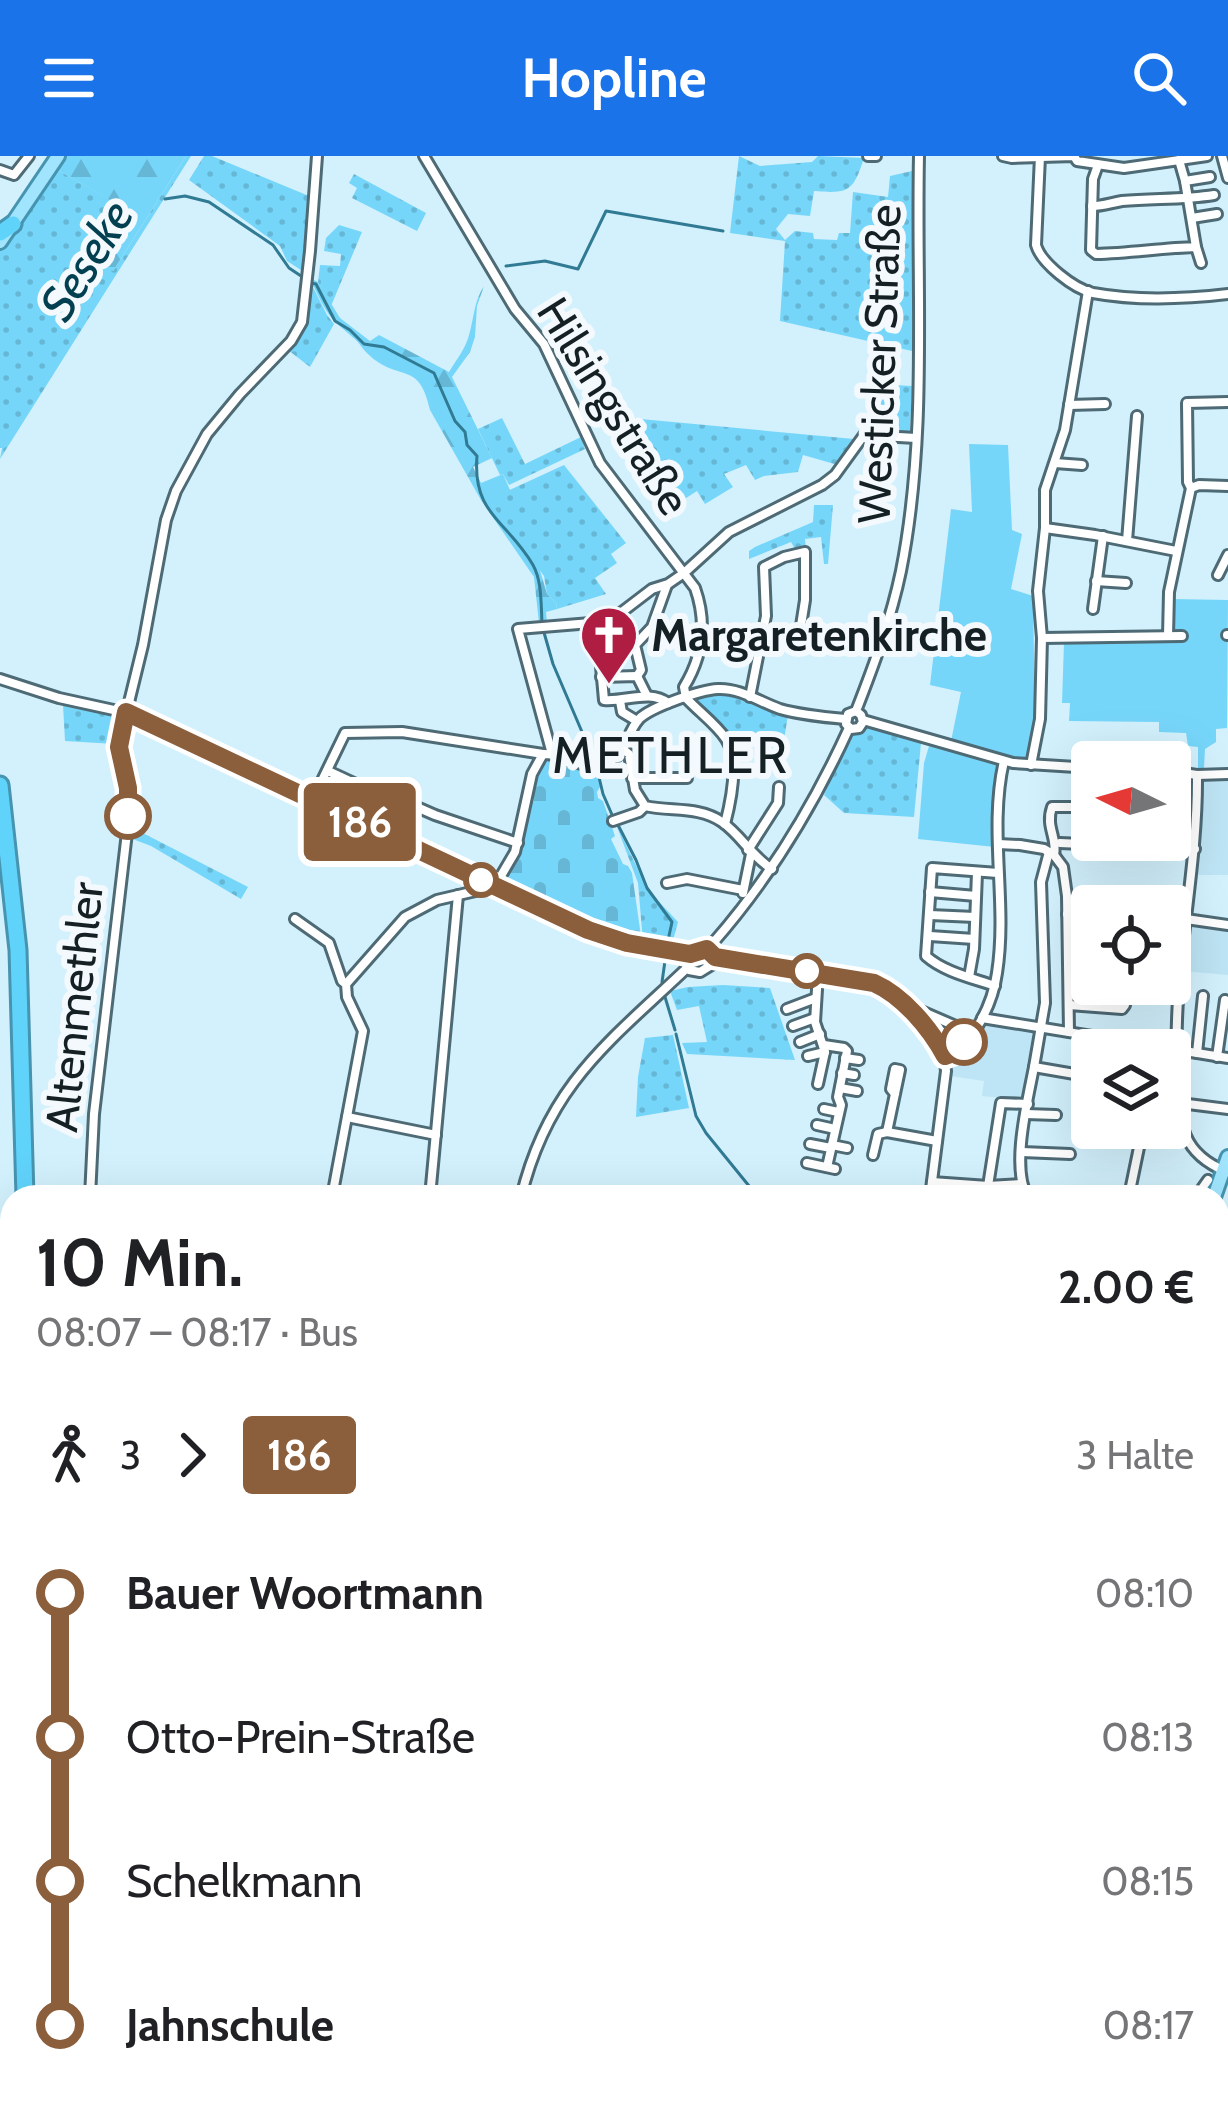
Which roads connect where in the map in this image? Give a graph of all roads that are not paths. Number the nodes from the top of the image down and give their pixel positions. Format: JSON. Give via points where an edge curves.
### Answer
{"nodes":[{"id":1,"x":28,"y":156,"type":"edge"},
{"id":2,"x":317,"y":156,"type":"edge"},
{"id":3,"x":424,"y":156,"type":"edge"},
{"id":4,"x":919,"y":156,"type":"edge"},
{"id":5,"x":1003,"y":156,"type":"edge"},
{"id":6,"x":1075,"y":156,"type":"edge"},
{"id":7,"x":1207,"y":156,"type":"edge"},
{"id":8,"x":1222,"y":156,"type":"edge"},
{"id":9,"x":1041,"y":157,"type":"edge"},
{"id":10,"x":1173,"y":159,"type":"edge"},
{"id":11,"x":54,"y":160,"type":"edge"},
{"id":12,"x":1149,"y":160,"type":"edge"},
{"id":13,"x":1101,"y":162,"type":"edge"},
{"id":14,"x":0,"y":170,"type":"edge"},
{"id":15,"x":1210,"y":177,"type":"dead end"},
{"id":16,"x":1228,"y":178,"type":"edge"},
{"id":17,"x":1185,"y":181,"type":"junction"},
{"id":18,"x":1214,"y":194,"type":"dead end"},
{"id":19,"x":1188,"y":199,"type":"junction"},
{"id":20,"x":1092,"y":206,"type":"junction"},
{"id":21,"x":1217,"y":214,"type":"dead end"},
{"id":22,"x":1192,"y":218,"type":"junction"},
{"id":23,"x":4,"y":233,"type":"edge"},
{"id":24,"x":1196,"y":247,"type":"junction"},
{"id":25,"x":1201,"y":263,"type":"dead end"},
{"id":26,"x":1088,"y":291,"type":"junction"},
{"id":27,"x":1228,"y":294,"type":"edge"},
{"id":28,"x":1228,"y":402,"type":"edge"},
{"id":29,"x":1070,"y":404,"type":"junction"},
{"id":30,"x":1105,"y":404,"type":"dead end"},
{"id":31,"x":1137,"y":416,"type":"dead end"},
{"id":32,"x":916,"y":439,"type":"junction"},
{"id":33,"x":1054,"y":463,"type":"junction"},
{"id":34,"x":1082,"y":466,"type":"dead end"},
{"id":35,"x":1228,"y":486,"type":"edge"},
{"id":36,"x":1191,"y":488,"type":"junction"},
{"id":37,"x":1045,"y":528,"type":"junction"},
{"id":38,"x":1103,"y":536,"type":"junction"},
{"id":39,"x":1127,"y":542,"type":"junction"},
{"id":40,"x":1176,"y":551,"type":"junction"},
{"id":41,"x":1228,"y":555,"type":"edge"},
{"id":42,"x":684,"y":573,"type":"junction"},
{"id":43,"x":1218,"y":575,"type":"dead end"},
{"id":44,"x":1096,"y":581,"type":"junction"},
{"id":45,"x":1126,"y":583,"type":"dead end"},
{"id":46,"x":668,"y":584,"type":"junction"},
{"id":47,"x":1093,"y":609,"type":"dead end"},
{"id":48,"x":597,"y":622,"type":"junction"},
{"id":49,"x":765,"y":630,"type":"junction"},
{"id":50,"x":1168,"y":636,"type":"junction"},
{"id":51,"x":1181,"y":636,"type":"dead end"},
{"id":52,"x":1042,"y":638,"type":"junction"},
{"id":53,"x":601,"y":676,"type":"junction"},
{"id":54,"x":638,"y":676,"type":"junction"},
{"id":55,"x":0,"y":679,"type":"edge"},
{"id":56,"x":647,"y":696,"type":"junction"},
{"id":57,"x":750,"y":697,"type":"junction"},
{"id":58,"x":686,"y":698,"type":"junction"},
{"id":59,"x":620,"y":700,"type":"junction"},
{"id":60,"x":670,"y":704,"type":"junction"},
{"id":61,"x":126,"y":712,"type":"junction"},
{"id":62,"x":860,"y":716,"type":"junction"},
{"id":63,"x":638,"y":721,"type":"junction"},
{"id":64,"x":847,"y":724,"type":"junction"},
{"id":65,"x":624,"y":750,"type":"junction"},
{"id":66,"x":548,"y":754,"type":"junction"},
{"id":67,"x":1004,"y":760,"type":"junction"},
{"id":68,"x":1031,"y":765,"type":"junction"},
{"id":69,"x":1071,"y":767,"type":"edge"},
{"id":70,"x":328,"y":771,"type":"junction"},
{"id":71,"x":1191,"y":774,"type":"edge"},
{"id":72,"x":1228,"y":774,"type":"edge"},
{"id":73,"x":1197,"y":775,"type":"junction"},
{"id":74,"x":632,"y":778,"type":"junction"},
{"id":75,"x":687,"y":778,"type":"dead end"},
{"id":76,"x":0,"y":784,"type":"edge"},
{"id":77,"x":779,"y":787,"type":"dead end"},
{"id":78,"x":384,"y":797,"type":"dead end"},
{"id":79,"x":313,"y":799,"type":"junction"},
{"id":80,"x":403,"y":801,"type":"dead end"},
{"id":81,"x":645,"y":806,"type":"junction"},
{"id":82,"x":1071,"y":807,"type":"edge"},
{"id":83,"x":613,"y":821,"type":"dead end"},
{"id":84,"x":725,"y":824,"type":"junction"},
{"id":85,"x":518,"y":843,"type":"junction"},
{"id":86,"x":1060,"y":843,"type":"dead end"},
{"id":87,"x":998,"y":844,"type":"junction"},
{"id":88,"x":1195,"y":849,"type":"junction"},
{"id":89,"x":750,"y":852,"type":"junction"},
{"id":90,"x":1052,"y":853,"type":"junction"},
{"id":91,"x":0,"y":859,"type":"edge"},
{"id":92,"x":772,"y":869,"type":"junction"},
{"id":93,"x":977,"y":873,"type":"junction"},
{"id":94,"x":998,"y":873,"type":"junction"},
{"id":95,"x":667,"y":883,"type":"dead end"},
{"id":96,"x":491,"y":885,"type":"junction"},
{"id":97,"x":1190,"y":885,"type":"edge"},
{"id":98,"x":930,"y":892,"type":"junction"},
{"id":99,"x":458,"y":896,"type":"junction"},
{"id":100,"x":976,"y":896,"type":"junction"},
{"id":101,"x":1067,"y":914,"type":"junction"},
{"id":102,"x":1071,"y":914,"type":"edge"},
{"id":103,"x":930,"y":915,"type":"junction"},
{"id":104,"x":975,"y":917,"type":"junction"},
{"id":105,"x":295,"y":919,"type":"dead end"},
{"id":106,"x":1191,"y":919,"type":"edge"},
{"id":107,"x":1227,"y":922,"type":"edge"},
{"id":108,"x":929,"y":936,"type":"junction"},
{"id":109,"x":974,"y":939,"type":"junction"},
{"id":110,"x":707,"y":949,"type":"junction"},
{"id":111,"x":690,"y":954,"type":"junction"},
{"id":112,"x":715,"y":957,"type":"junction"},
{"id":113,"x":1068,"y":962,"type":"joint"},
{"id":114,"x":687,"y":968,"type":"junction"},
{"id":115,"x":818,"y":973,"type":"junction"},
{"id":116,"x":969,"y":977,"type":"junction"},
{"id":117,"x":346,"y":985,"type":"junction"},
{"id":118,"x":995,"y":986,"type":"junction"},
{"id":119,"x":1203,"y":996,"type":"dead end"},
{"id":120,"x":816,"y":998,"type":"junction"},
{"id":121,"x":1225,"y":1000,"type":"dead end"},
{"id":122,"x":1069,"y":1005,"type":"junction"},
{"id":123,"x":1125,"y":1005,"type":"edge"},
{"id":124,"x":914,"y":1008,"type":"dead end"},
{"id":125,"x":787,"y":1009,"type":"dead end"},
{"id":126,"x":815,"y":1018,"type":"junction"},
{"id":127,"x":982,"y":1018,"type":"junction"},
{"id":128,"x":793,"y":1026,"type":"dead end"},
{"id":129,"x":1040,"y":1028,"type":"junction"},
{"id":130,"x":1069,"y":1032,"type":"joint"},
{"id":131,"x":972,"y":1033,"type":"junction"},
{"id":132,"x":800,"y":1042,"type":"dead end"},
{"id":133,"x":823,"y":1044,"type":"junction"},
{"id":134,"x":1191,"y":1052,"type":"edge"},
{"id":135,"x":1196,"y":1053,"type":"junction"},
{"id":136,"x":808,"y":1056,"type":"dead end"},
{"id":137,"x":945,"y":1056,"type":"junction"},
{"id":138,"x":845,"y":1058,"type":"junction"},
{"id":139,"x":1223,"y":1058,"type":"edge"},
{"id":140,"x":859,"y":1060,"type":"dead end"},
{"id":141,"x":1034,"y":1066,"type":"junction"},
{"id":142,"x":1071,"y":1072,"type":"edge"},
{"id":143,"x":842,"y":1073,"type":"junction"},
{"id":144,"x":854,"y":1075,"type":"dead end"},
{"id":145,"x":818,"y":1084,"type":"dead end"},
{"id":146,"x":840,"y":1088,"type":"junction"},
{"id":147,"x":857,"y":1091,"type":"dead end"},
{"id":148,"x":895,"y":1094,"type":"dead end"},
{"id":149,"x":1191,"y":1104,"type":"edge"},
{"id":150,"x":1027,"y":1108,"type":"junction"},
{"id":151,"x":824,"y":1109,"type":"dead end"},
{"id":152,"x":1228,"y":1109,"type":"edge"},
{"id":153,"x":838,"y":1112,"type":"junction"},
{"id":154,"x":1056,"y":1115,"type":"dead end"},
{"id":155,"x":346,"y":1117,"type":"junction"},
{"id":156,"x":817,"y":1126,"type":"dead end"},
{"id":157,"x":835,"y":1129,"type":"junction"},
{"id":158,"x":887,"y":1132,"type":"junction"},
{"id":159,"x":436,"y":1135,"type":"junction"},
{"id":160,"x":937,"y":1141,"type":"junction"},
{"id":161,"x":810,"y":1144,"type":"dead end"},
{"id":162,"x":1191,"y":1144,"type":"edge"},
{"id":163,"x":832,"y":1147,"type":"junction"},
{"id":164,"x":848,"y":1148,"type":"dead end"},
{"id":165,"x":1139,"y":1149,"type":"edge"},
{"id":166,"x":1022,"y":1152,"type":"junction"},
{"id":167,"x":1070,"y":1154,"type":"dead end"},
{"id":168,"x":873,"y":1155,"type":"dead end"},
{"id":169,"x":807,"y":1163,"type":"dead end"},
{"id":170,"x":1227,"y":1166,"type":"edge"},
{"id":171,"x":1208,"y":1180,"type":"dead end"},
{"id":172,"x":932,"y":1182,"type":"junction"},
{"id":173,"x":1022,"y":1184,"type":"joint"},
{"id":174,"x":14,"y":1185,"type":"edge"},
{"id":175,"x":25,"y":1185,"type":"edge"},
{"id":176,"x":91,"y":1185,"type":"edge"},
{"id":177,"x":334,"y":1185,"type":"edge"},
{"id":178,"x":431,"y":1185,"type":"edge"},
{"id":179,"x":525,"y":1185,"type":"edge"},
{"id":180,"x":932,"y":1185,"type":"edge"},
{"id":181,"x":974,"y":1185,"type":"edge"},
{"id":182,"x":988,"y":1185,"type":"edge"},
{"id":183,"x":1005,"y":1185,"type":"edge"},
{"id":184,"x":1131,"y":1185,"type":"edge"},
{"id":185,"x":1204,"y":1185,"type":"edge"}],
"edges":[{"from":1,"to":14,"type":"street","via":[[17,173]]},
{"from":2,"to":61,"type":"street","name":"Altenmethler","via":[[302,322],[218,420],[176,491]]},
{"from":3,"to":42,"type":"street","name":"Hilsingstraße","via":[[544,344],[591,449]]},
{"from":4,"to":32,"type":"street","name":"Westicker Straße"},
{"from":5,"to":9,"type":"street"},
{"from":6,"to":9,"type":"street"},
{"from":6,"to":13,"type":"street"},
{"from":7,"to":10,"type":"street"},
{"from":8,"to":16,"type":"street"},
{"from":9,"to":26,"type":"street","via":[[1037,252]]},
{"from":10,"to":12,"type":"street"},
{"from":10,"to":17,"type":"street"},
{"from":11,"to":23,"type":"main road"},
{"from":12,"to":13,"type":"street"},
{"from":13,"to":20,"type":"street"},
{"from":15,"to":17,"type":"street"},
{"from":17,"to":19,"type":"street"},
{"from":18,"to":19,"type":"street"},
{"from":19,"to":20,"type":"street"},
{"from":19,"to":22,"type":"street"},
{"from":20,"to":24,"type":"street","via":[[1093,253]]},
{"from":21,"to":22,"type":"street"},
{"from":22,"to":24,"type":"street"},
{"from":24,"to":25,"type":"street"},
{"from":26,"to":27,"type":"street"},
{"from":26,"to":29,"type":"street"},
{"from":28,"to":36,"type":"street","via":[[1187,403]]},
{"from":29,"to":30,"type":"street"},
{"from":29,"to":33,"type":"street"},
{"from":31,"to":39,"type":"street"},
{"from":32,"to":42,"type":"street","via":[[860,437],[835,475],[729,532]]},
{"from":32,"to":62,"type":"street","name":"Westicker Straße","via":[[900,573]]},
{"from":33,"to":34,"type":"street"},
{"from":33,"to":37,"type":"street"},
{"from":35,"to":36,"type":"street"},
{"from":36,"to":40,"type":"street"},
{"from":37,"to":38,"type":"street"},
{"from":37,"to":52,"type":"street"},
{"from":38,"to":39,"type":"street"},
{"from":38,"to":44,"type":"street"},
{"from":39,"to":40,"type":"street"},
{"from":40,"to":50,"type":"street"},
{"from":41,"to":43,"type":"street"},
{"from":42,"to":46,"type":"street"},
{"from":42,"to":58,"type":"street","name":"Hilsingstraße","via":[[698,598],[702,636]]},
{"from":44,"to":45,"type":"street"},
{"from":44,"to":47,"type":"street"},
{"from":46,"to":48,"type":"street"},
{"from":46,"to":54,"type":"street","via":[[654,624],[635,645]]},
{"from":48,"to":53,"type":"street"},
{"from":48,"to":66,"type":"street","via":[[518,629]]},
{"from":49,"to":49,"type":"street","via":[[764,567],[805,552],[800,632]]},
{"from":49,"to":57,"type":"street"},
{"from":50,"to":51,"type":"street"},
{"from":50,"to":52,"type":"street"},
{"from":52,"to":68,"type":"street"},
{"from":53,"to":54,"type":"street"},
{"from":53,"to":59,"type":"street","via":[[604,700]]},
{"from":54,"to":56,"type":"street"},
{"from":55,"to":61,"type":"street"},
{"from":56,"to":59,"type":"street"},
{"from":56,"to":60,"type":"street"},
{"from":57,"to":58,"type":"street","via":[[717,689]]},
{"from":57,"to":64,"type":"street"},
{"from":58,"to":60,"type":"street"},
{"from":58,"to":84,"type":"street","via":[[732,752]]},
{"from":59,"to":63,"type":"street"},
{"from":60,"to":63,"type":"street"},
{"from":61,"to":79,"type":"street"},
{"from":61,"to":176,"type":"street","name":"Altenmethler","via":[[119,747],[128,824]]},
{"from":62,"to":64,"type":"street","via":[[848,714]]},
{"from":62,"to":64,"type":"street","via":[[859,728]]},
{"from":62,"to":67,"type":"street"},
{"from":63,"to":65,"type":"street"},
{"from":64,"to":92,"type":"street","via":[[811,807]]},
{"from":65,"to":66,"type":"street","via":[[596,765]]},
{"from":65,"to":74,"type":"street"},
{"from":66,"to":70,"type":"street","via":[[402,732],[345,733]]},
{"from":66,"to":85,"type":"street","via":[[530,782]]},
{"from":67,"to":68,"type":"street"},
{"from":67,"to":87,"type":"street"},
{"from":68,"to":69,"type":"street"},
{"from":70,"to":78,"type":"street"},
{"from":70,"to":79,"type":"street"},
{"from":71,"to":73,"type":"street"},
{"from":72,"to":73,"type":"street"},
{"from":73,"to":88,"type":"street"},
{"from":74,"to":75,"type":"street"},
{"from":74,"to":81,"type":"street"},
{"from":76,"to":175,"type":"highway","via":[[18,950]]},
{"from":77,"to":89,"type":"street"},
{"from":79,"to":96,"type":"street"},
{"from":80,"to":85,"type":"street"},
{"from":81,"to":83,"type":"street"},
{"from":81,"to":84,"type":"street","via":[[687,809]]},
{"from":82,"to":90,"type":"street","via":[[1052,807]]},
{"from":84,"to":89,"type":"street"},
{"from":85,"to":96,"type":"street"},
{"from":86,"to":88,"type":"street"},
{"from":87,"to":90,"type":"street"},
{"from":87,"to":94,"type":"street"},
{"from":88,"to":97,"type":"street"},
{"from":89,"to":92,"type":"street"},
{"from":89,"to":95,"type":"street","via":[[743,892],[687,879]]},
{"from":90,"to":101,"type":"street","via":[[1065,874]]},
{"from":90,"to":129,"type":"street","via":[[1042,882]]},
{"from":91,"to":174,"type":"highway"},
{"from":92,"to":110,"type":"street"},
{"from":93,"to":94,"type":"street"},
{"from":93,"to":98,"type":"street","via":[[932,868]]},
{"from":93,"to":100,"type":"street"},
{"from":94,"to":118,"type":"street"},
{"from":96,"to":99,"type":"street"},
{"from":96,"to":111,"type":"street","via":[[606,937]]},
{"from":98,"to":100,"type":"street"},
{"from":98,"to":103,"type":"street"},
{"from":99,"to":117,"type":"street","via":[[405,917]]},
{"from":99,"to":159,"type":"street"},
{"from":100,"to":104,"type":"street"},
{"from":101,"to":102,"type":"street"},
{"from":101,"to":113,"type":"street"},
{"from":103,"to":104,"type":"street"},
{"from":103,"to":108,"type":"street"},
{"from":104,"to":109,"type":"street"},
{"from":105,"to":117,"type":"street","via":[[329,943]]},
{"from":106,"to":107,"type":"street"},
{"from":108,"to":109,"type":"street"},
{"from":108,"to":116,"type":"street","via":[[927,958]]},
{"from":109,"to":116,"type":"street"},
{"from":110,"to":111,"type":"street"},
{"from":110,"to":112,"type":"street"},
{"from":111,"to":114,"type":"street"},
{"from":112,"to":114,"type":"street","via":[[700,972]]},
{"from":112,"to":115,"type":"street"},
{"from":113,"to":122,"type":"street"},
{"from":114,"to":179,"type":"street","via":[[572,1083]]},
{"from":115,"to":120,"type":"street"},
{"from":115,"to":137,"type":"street","via":[[885,988]]},
{"from":116,"to":118,"type":"street"},
{"from":117,"to":155,"type":"street","via":[[363,1031]]},
{"from":118,"to":127,"type":"street"},
{"from":119,"to":135,"type":"street"},
{"from":120,"to":125,"type":"street"},
{"from":120,"to":126,"type":"street"},
{"from":121,"to":139,"type":"street"},
{"from":122,"to":123,"type":"street"},
{"from":122,"to":130,"type":"street"},
{"from":124,"to":131,"type":"street"},
{"from":126,"to":128,"type":"street"},
{"from":126,"to":133,"type":"street"},
{"from":127,"to":129,"type":"street"},
{"from":127,"to":131,"type":"street"},
{"from":129,"to":130,"type":"street"},
{"from":129,"to":141,"type":"street"},
{"from":131,"to":137,"type":"street"},
{"from":132,"to":133,"type":"street"},
{"from":133,"to":136,"type":"street"},
{"from":133,"to":138,"type":"street","via":[[844,1048]]},
{"from":133,"to":145,"type":"street"},
{"from":134,"to":135,"type":"street"},
{"from":135,"to":139,"type":"street"},
{"from":137,"to":160,"type":"street"},
{"from":138,"to":140,"type":"street"},
{"from":138,"to":143,"type":"street"},
{"from":141,"to":142,"type":"street"},
{"from":141,"to":150,"type":"street"},
{"from":143,"to":144,"type":"street"},
{"from":143,"to":146,"type":"street"},
{"from":146,"to":147,"type":"street"},
{"from":146,"to":153,"type":"street"},
{"from":148,"to":158,"type":"street"},
{"from":149,"to":152,"type":"street"},
{"from":150,"to":154,"type":"street"},
{"from":150,"to":166,"type":"street"},
{"from":150,"to":182,"type":"street","via":[[1001,1103]]},
{"from":151,"to":153,"type":"street"},
{"from":153,"to":157,"type":"street"},
{"from":155,"to":159,"type":"street"},
{"from":155,"to":177,"type":"street"},
{"from":156,"to":157,"type":"street"},
{"from":157,"to":163,"type":"street"},
{"from":158,"to":160,"type":"street"},
{"from":158,"to":168,"type":"street","via":[[877,1136]]},
{"from":159,"to":178,"type":"street"},
{"from":160,"to":172,"type":"street"},
{"from":161,"to":163,"type":"street"},
{"from":162,"to":170,"type":"street"},
{"from":163,"to":164,"type":"street"},
{"from":163,"to":169,"type":"street","via":[[831,1168]]},
{"from":165,"to":184,"type":"street"},
{"from":166,"to":167,"type":"street"},
{"from":166,"to":173,"type":"street"},
{"from":171,"to":185,"type":"street"},
{"from":172,"to":180,"type":"street"},
{"from":172,"to":181,"type":"street"},
{"from":173,"to":183,"type":"street"}]}
